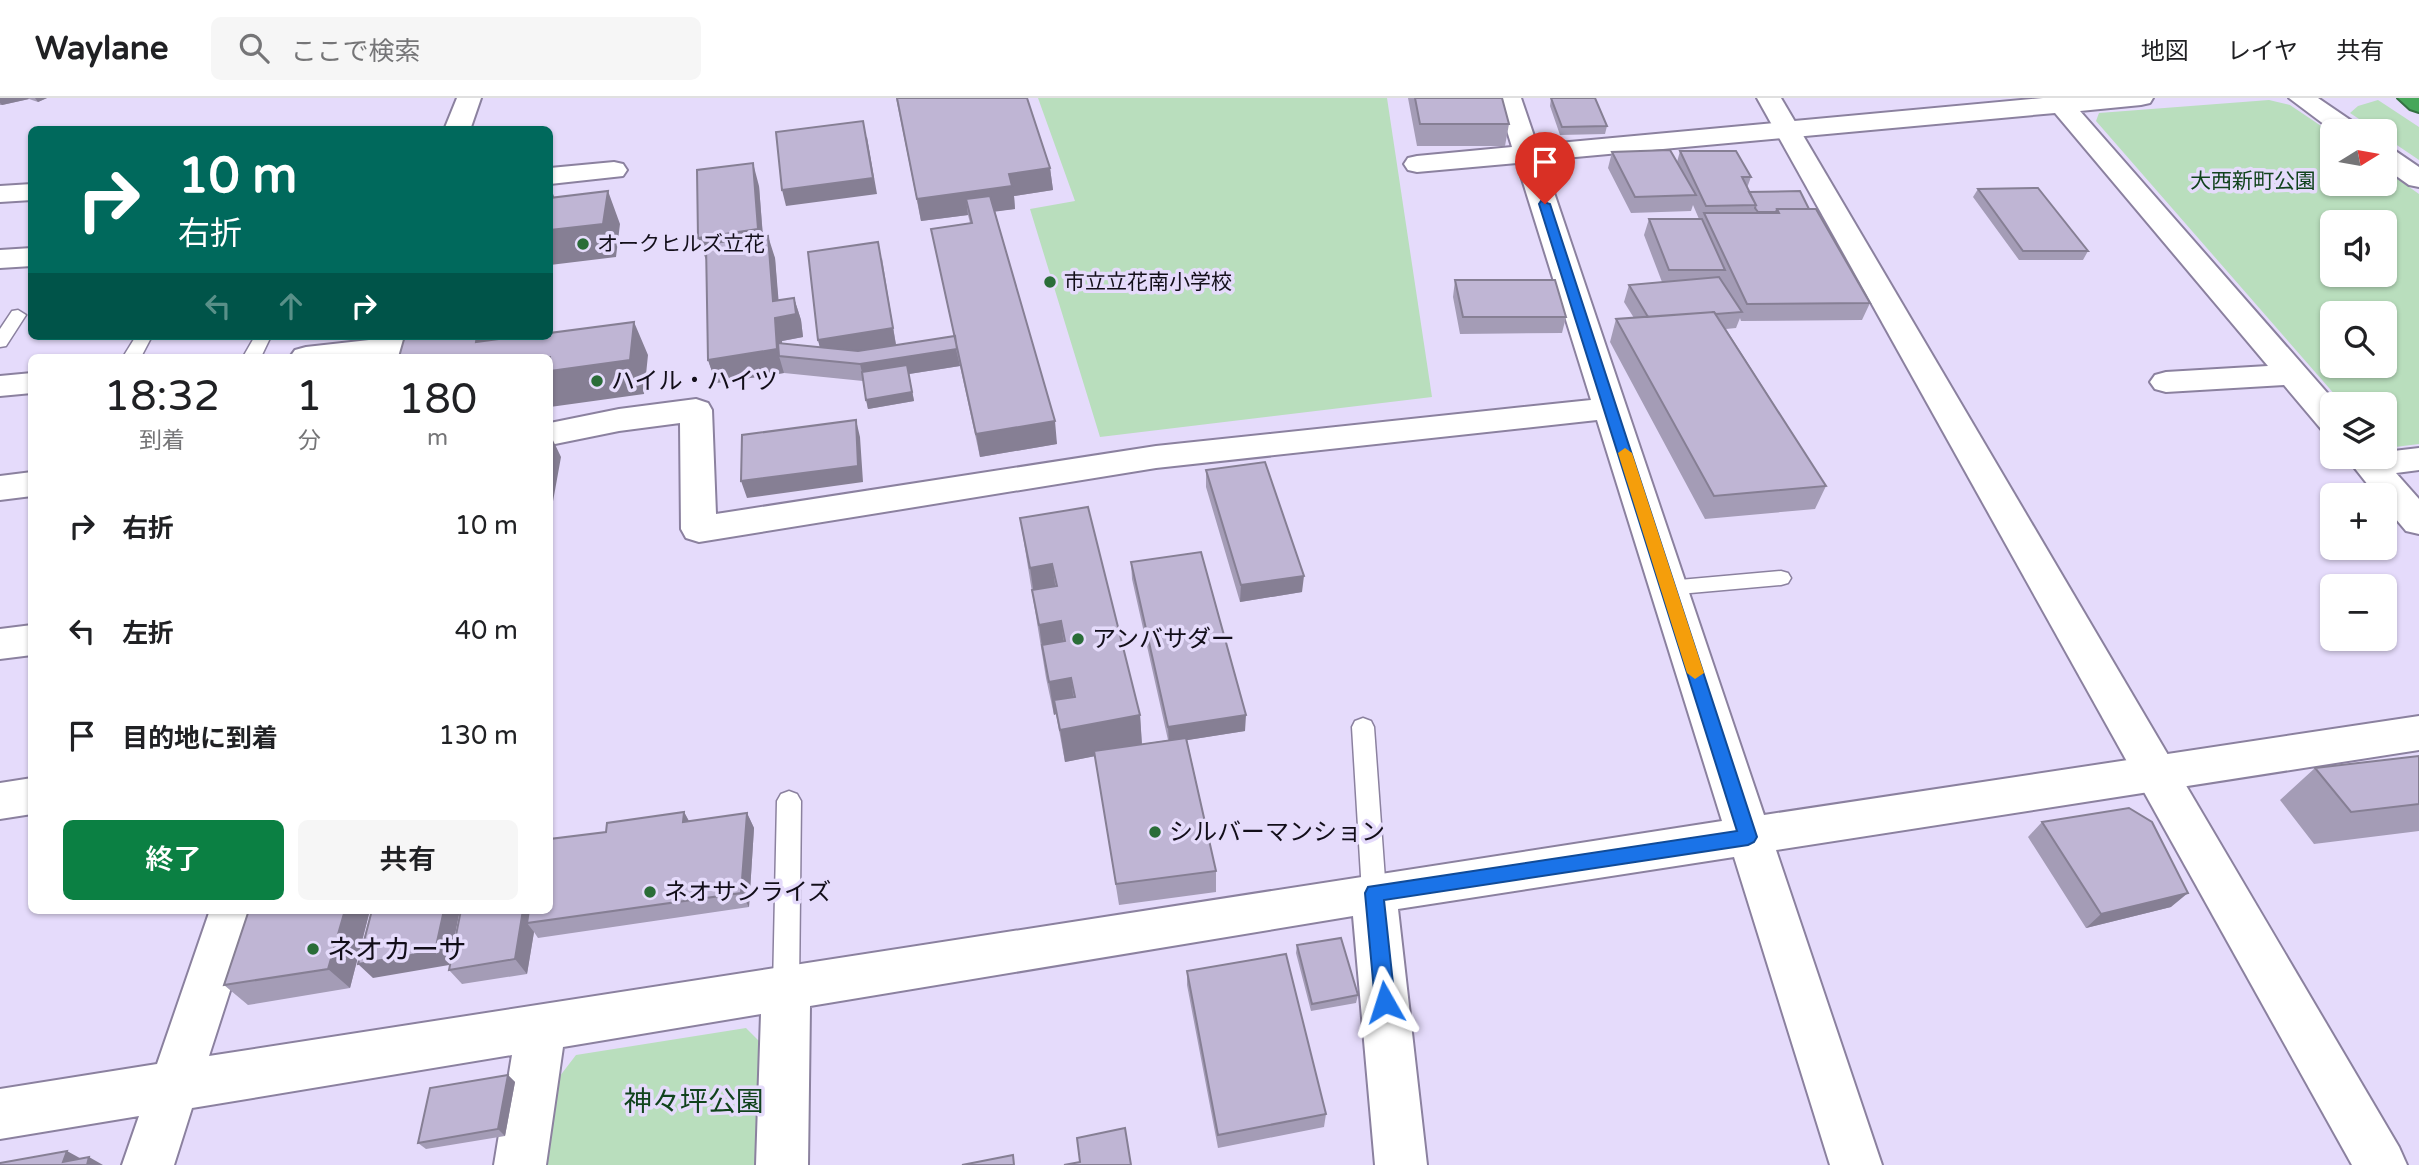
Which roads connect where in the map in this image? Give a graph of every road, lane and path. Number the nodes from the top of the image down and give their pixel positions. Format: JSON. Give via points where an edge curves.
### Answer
{"nodes":[{"id":1,"x":469,"y":98,"type":"edge"},
{"id":2,"x":1509,"y":98,"type":"edge"},
{"id":3,"x":2141,"y":98,"type":"edge"},
{"id":4,"x":2301,"y":98,"type":"edge"},
{"id":5,"x":2410,"y":98,"type":"edge"},
{"id":6,"x":2058,"y":102,"type":"edge"},
{"id":7,"x":2419,"y":104,"type":"edge"},
{"id":8,"x":1779,"y":114,"type":"edge"},
{"id":9,"x":2332,"y":119,"type":"edge"},
{"id":10,"x":458,"y":126,"type":"edge"},
{"id":11,"x":1529,"y":154,"type":"junction"},
{"id":12,"x":1417,"y":164,"type":"dead end"},
{"id":13,"x":2398,"y":165,"type":"edge"},
{"id":14,"x":614,"y":170,"type":"dead end"},
{"id":15,"x":553,"y":176,"type":"edge"},
{"id":16,"x":2419,"y":179,"type":"edge"},
{"id":17,"x":28,"y":192,"type":"edge"},
{"id":18,"x":0,"y":194,"type":"edge"},
{"id":19,"x":28,"y":257,"type":"edge"},
{"id":20,"x":0,"y":259,"type":"edge"},
{"id":21,"x":18,"y":315,"type":"dead end"},
{"id":22,"x":0,"y":342,"type":"edge"},
{"id":23,"x":396,"y":347,"type":"edge"},
{"id":24,"x":333,"y":354,"type":"edge"},
{"id":25,"x":2292,"y":374,"type":"junction"},
{"id":26,"x":2166,"y":382,"type":"dead end"},
{"id":27,"x":28,"y":383,"type":"edge"},
{"id":28,"x":0,"y":386,"type":"edge"},
{"id":29,"x":2320,"y":406,"type":"edge"},
{"id":30,"x":1611,"y":408,"type":"junction"},
{"id":31,"x":553,"y":433,"type":"edge"},
{"id":32,"x":2419,"y":459,"type":"edge"},
{"id":33,"x":2397,"y":460,"type":"edge"},
{"id":34,"x":2374,"y":469,"type":"edge"},
{"id":35,"x":2419,"y":522,"type":"edge"},
{"id":36,"x":1781,"y":579,"type":"dead end"},
{"id":37,"x":1668,"y":588,"type":"junction"},
{"id":38,"x":28,"y":640,"type":"edge"},
{"id":39,"x":0,"y":644,"type":"edge"},
{"id":40,"x":1363,"y":727,"type":"dead end"},
{"id":41,"x":2419,"y":733,"type":"edge"},
{"id":42,"x":2154,"y":772,"type":"junction"},
{"id":43,"x":28,"y":797,"type":"edge"},
{"id":44,"x":0,"y":801,"type":"edge"},
{"id":45,"x":789,"y":801,"type":"dead end"},
{"id":46,"x":1748,"y":837,"type":"junction"},
{"id":47,"x":1374,"y":893,"type":"junction"},
{"id":48,"x":232,"y":914,"type":"edge"},
{"id":49,"x":786,"y":988,"type":"junction"},
{"id":50,"x":541,"y":1027,"type":"junction"},
{"id":51,"x":173,"y":1086,"type":"junction"},
{"id":52,"x":0,"y":1114,"type":"edge"},
{"id":53,"x":148,"y":1165,"type":"edge"},
{"id":54,"x":520,"y":1165,"type":"edge"},
{"id":55,"x":782,"y":1165,"type":"edge"},
{"id":56,"x":1401,"y":1165,"type":"edge"},
{"id":57,"x":1856,"y":1165,"type":"edge"},
{"id":58,"x":2381,"y":1165,"type":"edge"}],
"edges":[{"from":1,"to":10,"type":"street"},
{"from":2,"to":11,"type":"street"},
{"from":3,"to":6,"type":"street"},
{"from":4,"to":9,"type":"street"},
{"from":5,"to":7,"type":"highway"},
{"from":6,"to":8,"type":"street"},
{"from":6,"to":25,"type":"street"},
{"from":8,"to":11,"type":"street"},
{"from":8,"to":42,"type":"street"},
{"from":11,"to":12,"type":"street"},
{"from":11,"to":30,"type":"street"},
{"from":13,"to":16,"type":"street"},
{"from":14,"to":15,"type":"street"},
{"from":17,"to":18,"type":"street"},
{"from":19,"to":20,"type":"street"},
{"from":21,"to":22,"type":"lane"},
{"from":23,"to":24,"type":"street"},
{"from":25,"to":26,"type":"street"},
{"from":25,"to":29,"type":"street"},
{"from":27,"to":28,"type":"street"},
{"from":30,"to":31,"type":"street","via":[[1156,457],[699,529],[696,410]]},
{"from":30,"to":37,"type":"street"},
{"from":32,"to":33,"type":"street"},
{"from":34,"to":35,"type":"street"},
{"from":36,"to":37,"type":"lane"},
{"from":37,"to":46,"type":"street"},
{"from":38,"to":39,"type":"street"},
{"from":40,"to":47,"type":"lane"},
{"from":41,"to":42,"type":"street"},
{"from":42,"to":46,"type":"street"},
{"from":42,"to":58,"type":"street"},
{"from":43,"to":44,"type":"street"},
{"from":45,"to":49,"type":"lane"},
{"from":46,"to":47,"type":"street"},
{"from":46,"to":57,"type":"street"},
{"from":47,"to":49,"type":"street"},
{"from":47,"to":56,"type":"street"},
{"from":48,"to":51,"type":"street"},
{"from":49,"to":50,"type":"street"},
{"from":49,"to":55,"type":"street"},
{"from":50,"to":51,"type":"street"},
{"from":50,"to":54,"type":"street"},
{"from":51,"to":52,"type":"street"},
{"from":51,"to":53,"type":"street"}]}
